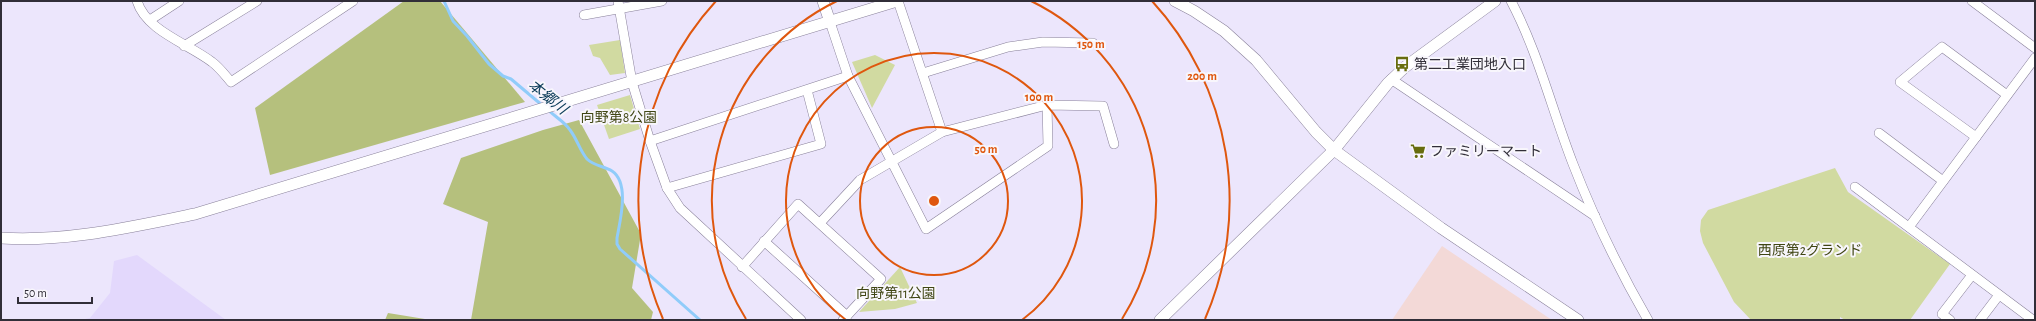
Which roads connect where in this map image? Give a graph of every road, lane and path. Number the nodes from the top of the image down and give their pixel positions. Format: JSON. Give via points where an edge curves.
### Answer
{"nodes":[{"id":1,"x":137,"y":1,"type":"edge"},
{"id":2,"x":179,"y":1,"type":"edge"},
{"id":3,"x":257,"y":1,"type":"edge"},
{"id":4,"x":353,"y":1,"type":"edge"},
{"id":5,"x":662,"y":1,"type":"edge"},
{"id":6,"x":823,"y":1,"type":"edge"},
{"id":7,"x":898,"y":1,"type":"edge"},
{"id":8,"x":1174,"y":1,"type":"edge"},
{"id":9,"x":1495,"y":1,"type":"edge"},
{"id":10,"x":1512,"y":1,"type":"edge"},
{"id":11,"x":1972,"y":1,"type":"edge"},
{"id":12,"x":619,"y":5,"type":"edge"},
{"id":13,"x":584,"y":15,"type":"dead end"},
{"id":14,"x":150,"y":20,"type":"junction"},
{"id":15,"x":830,"y":22,"type":"junction"},
{"id":16,"x":1093,"y":43,"type":"dead end"},
{"id":17,"x":184,"y":46,"type":"junction"},
{"id":18,"x":2035,"y":48,"type":"edge"},
{"id":19,"x":2035,"y":58,"type":"edge"},
{"id":20,"x":923,"y":73,"type":"junction"},
{"id":21,"x":848,"y":76,"type":"junction"},
{"id":22,"x":1392,"y":79,"type":"junction"},
{"id":23,"x":632,"y":82,"type":"junction"},
{"id":24,"x":807,"y":90,"type":"junction"},
{"id":25,"x":2007,"y":95,"type":"junction"},
{"id":26,"x":1047,"y":105,"type":"junction"},
{"id":27,"x":942,"y":132,"type":"junction"},
{"id":28,"x":1879,"y":133,"type":"dead end"},
{"id":29,"x":1976,"y":137,"type":"junction"},
{"id":30,"x":650,"y":141,"type":"junction"},
{"id":31,"x":1114,"y":144,"type":"dead end"},
{"id":32,"x":1334,"y":150,"type":"junction"},
{"id":33,"x":892,"y":162,"type":"junction"},
{"id":34,"x":1943,"y":181,"type":"junction"},
{"id":35,"x":1855,"y":187,"type":"dead end"},
{"id":36,"x":667,"y":188,"type":"junction"},
{"id":37,"x":1595,"y":216,"type":"junction"},
{"id":38,"x":820,"y":223,"type":"junction"},
{"id":39,"x":1909,"y":227,"type":"junction"},
{"id":40,"x":1,"y":238,"type":"edge"},
{"id":41,"x":764,"y":242,"type":"junction"},
{"id":42,"x":742,"y":267,"type":"junction"},
{"id":43,"x":1972,"y":275,"type":"junction"},
{"id":44,"x":1999,"y":295,"type":"junction"},
{"id":45,"x":845,"y":318,"type":"edge"},
{"id":46,"x":801,"y":320,"type":"edge"},
{"id":47,"x":1160,"y":320,"type":"edge"},
{"id":48,"x":1578,"y":320,"type":"edge"},
{"id":49,"x":1648,"y":320,"type":"edge"},
{"id":50,"x":1950,"y":320,"type":"edge"},
{"id":51,"x":1980,"y":320,"type":"edge"},
{"id":52,"x":2033,"y":320,"type":"edge"}],
"edges":[{"from":1,"to":14,"type":"street","via":[[140,12]]},
{"from":2,"to":14,"type":"street"},
{"from":3,"to":17,"type":"street"},
{"from":4,"to":17,"type":"street","via":[[231,82],[212,62]]},
{"from":5,"to":12,"type":"street"},
{"from":6,"to":15,"type":"street"},
{"from":7,"to":15,"type":"street"},
{"from":7,"to":20,"type":"street"},
{"from":8,"to":32,"type":"street","via":[[1224,31],[1256,60]]},
{"from":9,"to":22,"type":"street","via":[[1405,66]]},
{"from":10,"to":37,"type":"street","via":[[1572,163]]},
{"from":11,"to":18,"type":"street"},
{"from":12,"to":13,"type":"street"},
{"from":12,"to":23,"type":"street"},
{"from":14,"to":17,"type":"street"},
{"from":15,"to":21,"type":"street"},
{"from":15,"to":23,"type":"street"},
{"from":16,"to":20,"type":"street","via":[[1043,42],[1008,47]]},
{"from":19,"to":25,"type":"street"},
{"from":20,"to":27,"type":"street"},
{"from":21,"to":24,"type":"street"},
{"from":21,"to":33,"type":"street"},
{"from":22,"to":32,"type":"street"},
{"from":22,"to":37,"type":"street"},
{"from":23,"to":30,"type":"street"},
{"from":23,"to":40,"type":"street","via":[[195,214],[90,235],[34,240]]},
{"from":24,"to":30,"type":"street"},
{"from":24,"to":36,"type":"street","via":[[821,144]]},
{"from":25,"to":29,"type":"street"},
{"from":25,"to":29,"type":"street","via":[[1942,47],[1900,82]]},
{"from":26,"to":27,"type":"street"},
{"from":26,"to":31,"type":"street","via":[[1103,106]]},
{"from":26,"to":33,"type":"street","via":[[1048,146],[926,229]]},
{"from":27,"to":33,"type":"street"},
{"from":28,"to":34,"type":"street"},
{"from":29,"to":34,"type":"street"},
{"from":30,"to":36,"type":"street"},
{"from":32,"to":47,"type":"street"},
{"from":32,"to":48,"type":"street","via":[[1444,230]]},
{"from":33,"to":38,"type":"street","via":[[860,180]]},
{"from":34,"to":39,"type":"street"},
{"from":35,"to":39,"type":"street"},
{"from":36,"to":42,"type":"street","via":[[680,208]]},
{"from":37,"to":49,"type":"street"},
{"from":38,"to":41,"type":"street","via":[[798,204]]},
{"from":38,"to":45,"type":"street","via":[[881,279]]},
{"from":39,"to":43,"type":"street"},
{"from":41,"to":42,"type":"street"},
{"from":41,"to":45,"type":"street"},
{"from":42,"to":46,"type":"street"},
{"from":43,"to":44,"type":"street"},
{"from":43,"to":50,"type":"street","via":[[1942,314]]},
{"from":44,"to":51,"type":"street"},
{"from":44,"to":52,"type":"street"}]}
